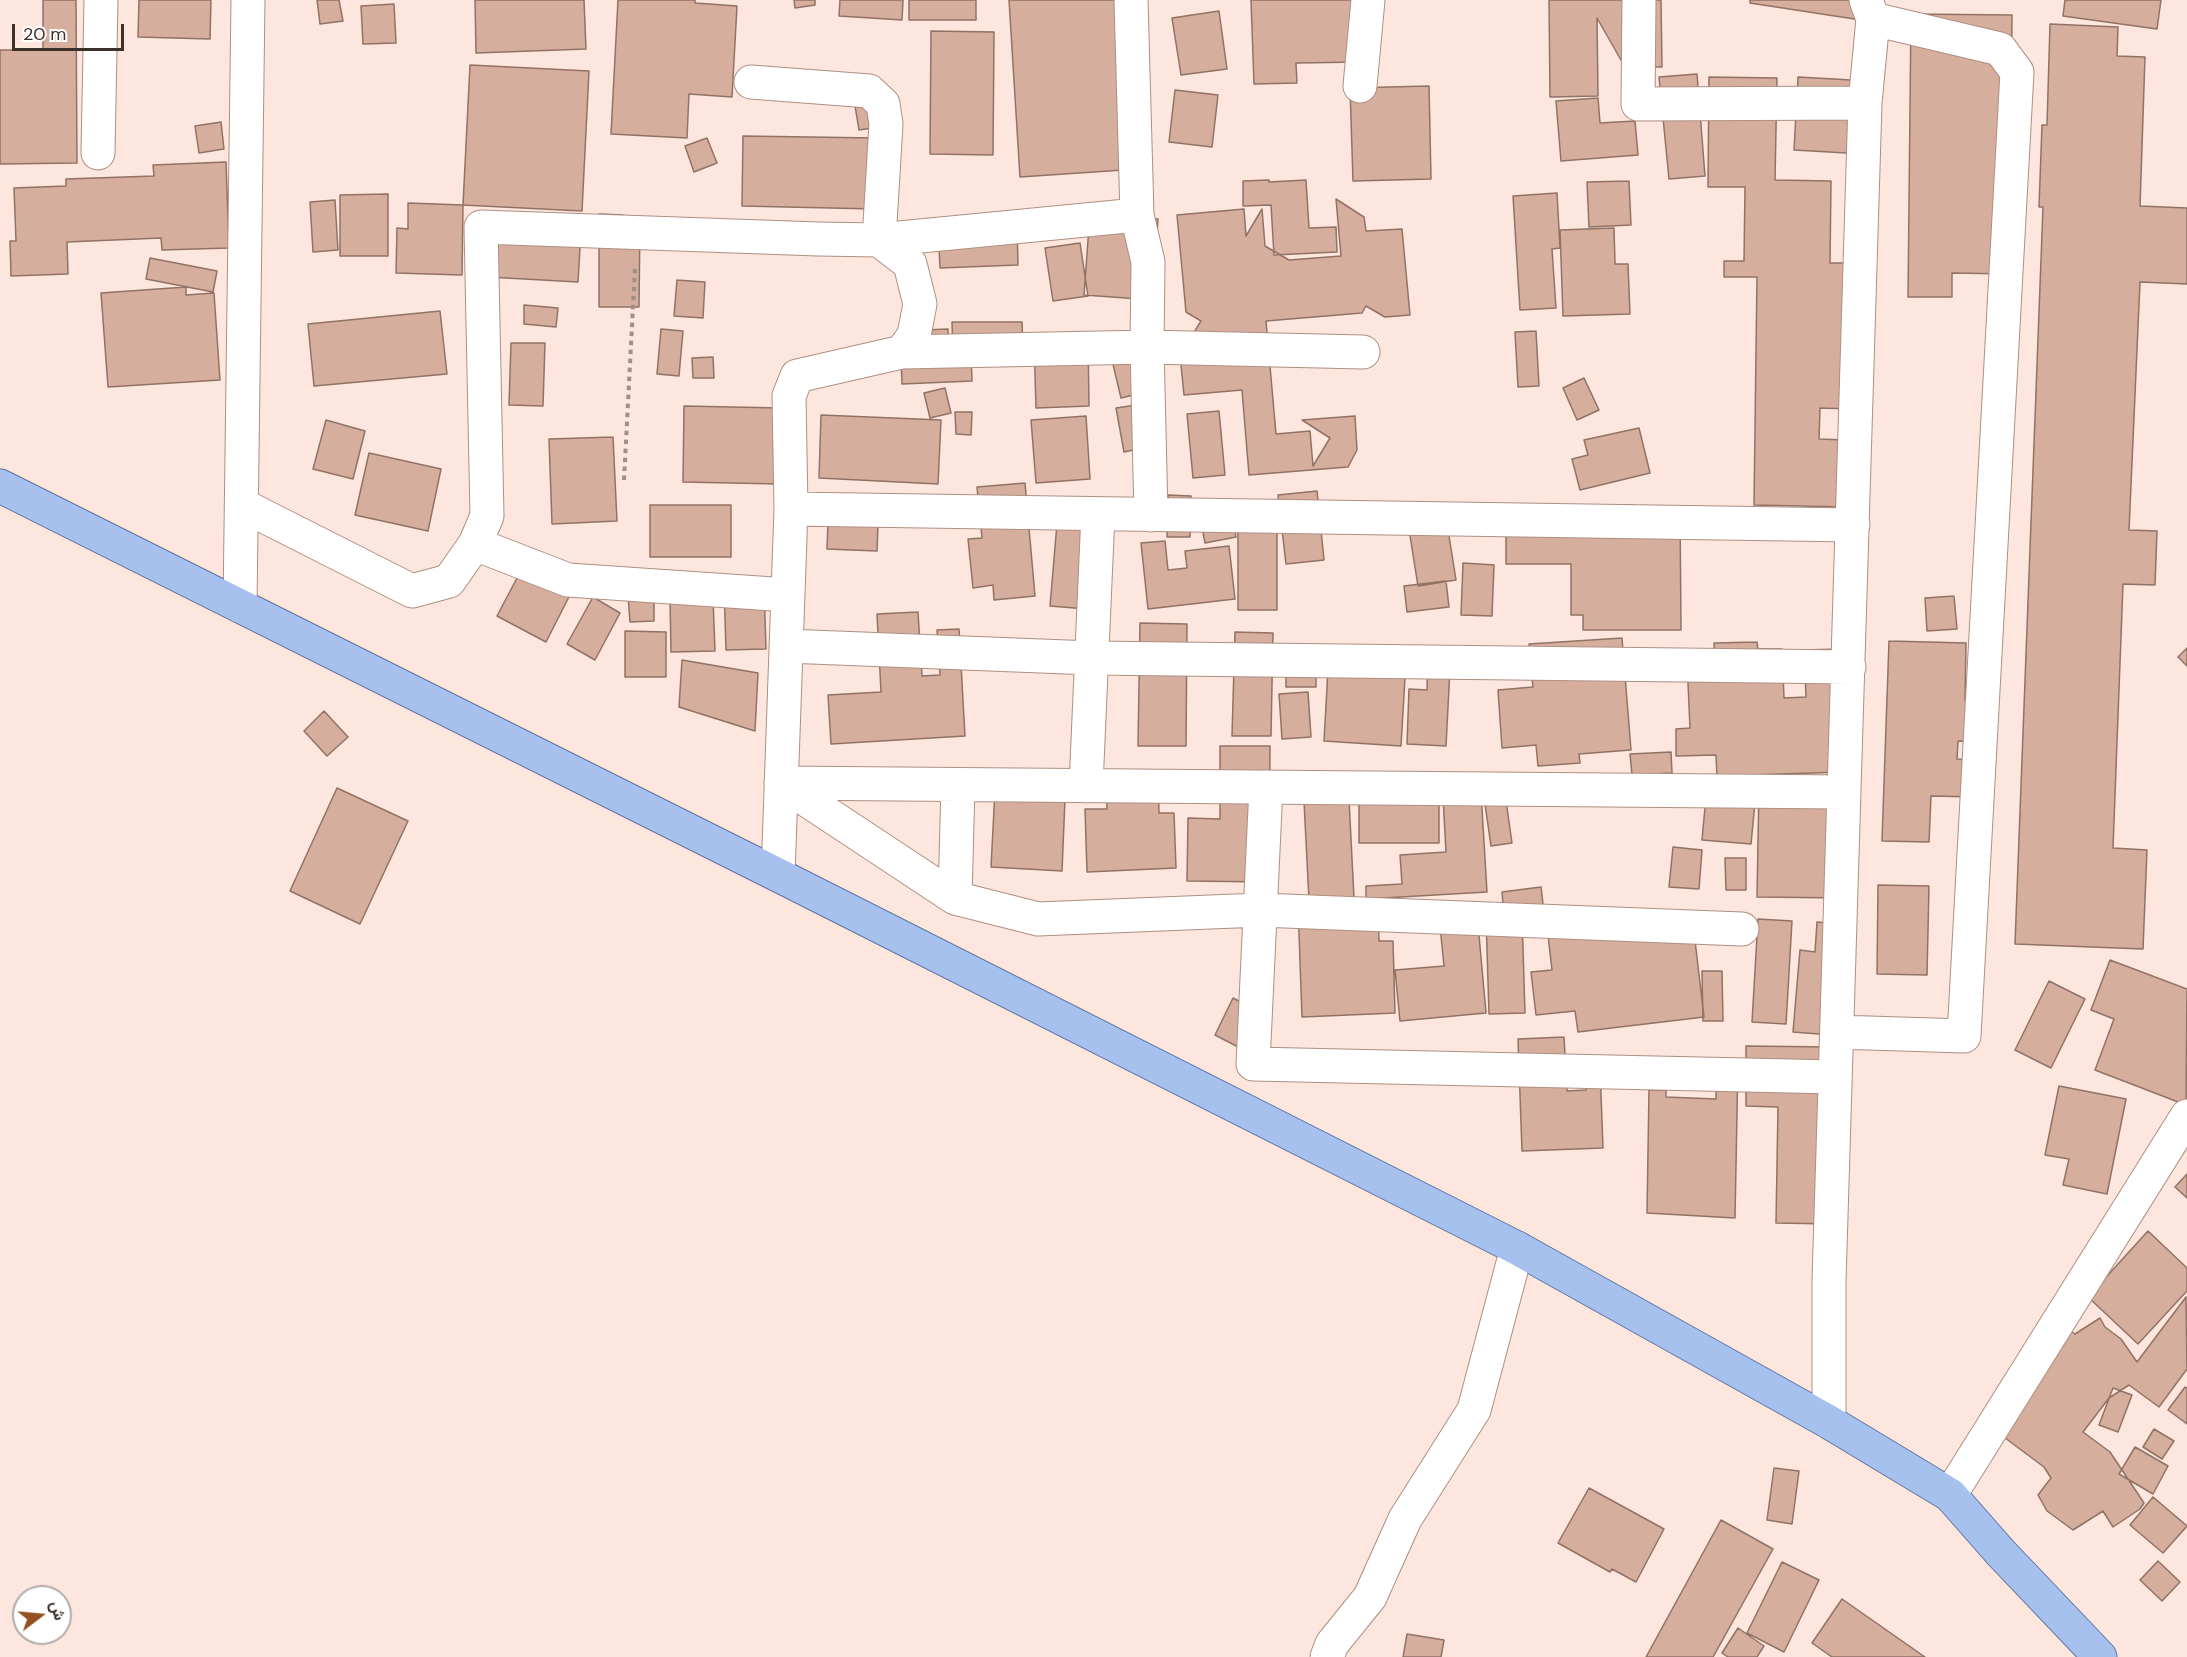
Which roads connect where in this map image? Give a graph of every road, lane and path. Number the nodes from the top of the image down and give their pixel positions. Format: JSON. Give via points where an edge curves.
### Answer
{"nodes":[{"id":1,"x":101,"y":0,"type":"edge"},
{"id":2,"x":248,"y":0,"type":"edge"},
{"id":3,"x":1131,"y":0,"type":"edge"},
{"id":4,"x":1368,"y":0,"type":"edge"},
{"id":5,"x":1639,"y":0,"type":"edge"},
{"id":6,"x":1870,"y":9,"type":"edge"},
{"id":7,"x":751,"y":82,"type":"dead end"},
{"id":8,"x":1360,"y":86,"type":"dead end"},
{"id":9,"x":1865,"y":103,"type":"junction"},
{"id":10,"x":98,"y":153,"type":"dead end"},
{"id":11,"x":1137,"y":215,"type":"junction"},
{"id":12,"x":637,"y":233,"type":"junction"},
{"id":13,"x":879,"y":240,"type":"junction"},
{"id":14,"x":1147,"y":347,"type":"junction"},
{"id":15,"x":902,"y":351,"type":"junction"},
{"id":16,"x":1363,"y":352,"type":"dead end"},
{"id":17,"x":624,"y":480,"type":"dead end"},
{"id":18,"x":0,"y":486,"type":"edge"},
{"id":19,"x":242,"y":505,"type":"junction"},
{"id":20,"x":791,"y":509,"type":"junction"},
{"id":21,"x":1098,"y":514,"type":"junction"},
{"id":22,"x":1151,"y":515,"type":"junction"},
{"id":23,"x":1853,"y":525,"type":"junction"},
{"id":24,"x":475,"y":544,"type":"junction"},
{"id":25,"x":788,"y":595,"type":"junction"},
{"id":26,"x":240,"y":606,"type":"junction"},
{"id":27,"x":786,"y":646,"type":"junction"},
{"id":28,"x":1092,"y":658,"type":"junction"},
{"id":29,"x":1849,"y":667,"type":"junction"},
{"id":30,"x":781,"y":783,"type":"junction"},
{"id":31,"x":958,"y":785,"type":"junction"},
{"id":32,"x":1086,"y":786,"type":"junction"},
{"id":33,"x":1266,"y":787,"type":"junction"},
{"id":34,"x":1844,"y":792,"type":"junction"},
{"id":35,"x":778,"y":875,"type":"junction"},
{"id":36,"x":955,"y":898,"type":"junction"},
{"id":37,"x":1260,"y":910,"type":"junction"},
{"id":38,"x":1742,"y":929,"type":"dead end"},
{"id":39,"x":1837,"y":1032,"type":"junction"},
{"id":40,"x":1835,"y":1077,"type":"junction"},
{"id":41,"x":2187,"y":1116,"type":"edge"},
{"id":42,"x":1517,"y":1248,"type":"junction"},
{"id":43,"x":1828,"y":1422,"type":"junction"},
{"id":44,"x":1950,"y":1495,"type":"junction"},
{"id":45,"x":1327,"y":1657,"type":"edge"},
{"id":46,"x":2100,"y":1657,"type":"edge"}],
"edges":[{"from":1,"to":10,"type":"street"},
{"from":2,"to":19,"type":"street"},
{"from":3,"to":11,"type":"street"},
{"from":4,"to":8,"type":"street"},
{"from":5,"to":9,"type":"street","via":[[1638,104]]},
{"from":6,"to":9,"type":"street"},
{"from":6,"to":39,"type":"street","via":[[2000,49],[2017,72],[1964,1036]]},
{"from":7,"to":13,"type":"street","via":[[869,91],[882,104],[886,124]]},
{"from":9,"to":23,"type":"street"},
{"from":11,"to":13,"type":"street"},
{"from":11,"to":14,"type":"street","via":[[1148,262]]},
{"from":12,"to":13,"type":"street"},
{"from":12,"to":17,"type":"path"},
{"from":12,"to":24,"type":"street","via":[[482,227],[487,516]]},
{"from":13,"to":15,"type":"street","via":[[910,264],[920,304],[914,335]]},
{"from":14,"to":15,"type":"street"},
{"from":14,"to":16,"type":"street"},
{"from":14,"to":22,"type":"street"},
{"from":15,"to":20,"type":"street","via":[[797,376],[789,396]]},
{"from":18,"to":26,"type":"main road"},
{"from":19,"to":24,"type":"street","via":[[412,591],[449,581]]},
{"from":19,"to":26,"type":"street"},
{"from":20,"to":21,"type":"street"},
{"from":20,"to":25,"type":"street"},
{"from":21,"to":22,"type":"street"},
{"from":21,"to":28,"type":"street"},
{"from":22,"to":23,"type":"street"},
{"from":23,"to":29,"type":"street"},
{"from":24,"to":25,"type":"street","via":[[568,580]]},
{"from":25,"to":27,"type":"street"},
{"from":26,"to":35,"type":"main road"},
{"from":27,"to":28,"type":"street"},
{"from":27,"to":30,"type":"street"},
{"from":28,"to":29,"type":"street"},
{"from":28,"to":32,"type":"street"},
{"from":29,"to":34,"type":"street"},
{"from":30,"to":31,"type":"street"},
{"from":30,"to":35,"type":"street"},
{"from":30,"to":36,"type":"street"},
{"from":31,"to":32,"type":"street"},
{"from":31,"to":36,"type":"street"},
{"from":32,"to":33,"type":"street"},
{"from":33,"to":34,"type":"street"},
{"from":33,"to":37,"type":"street"},
{"from":34,"to":39,"type":"street"},
{"from":35,"to":42,"type":"main road"},
{"from":36,"to":37,"type":"street","via":[[1038,919]]},
{"from":37,"to":38,"type":"street"},
{"from":37,"to":40,"type":"street","via":[[1253,1064]]},
{"from":39,"to":40,"type":"street"},
{"from":40,"to":43,"type":"street"},
{"from":41,"to":44,"type":"street"},
{"from":42,"to":43,"type":"main road"},
{"from":42,"to":45,"type":"street","via":[[1474,1410],[1405,1519],[1370,1597],[1332,1644]]},
{"from":43,"to":44,"type":"main road"},
{"from":44,"to":46,"type":"main road"}]}
